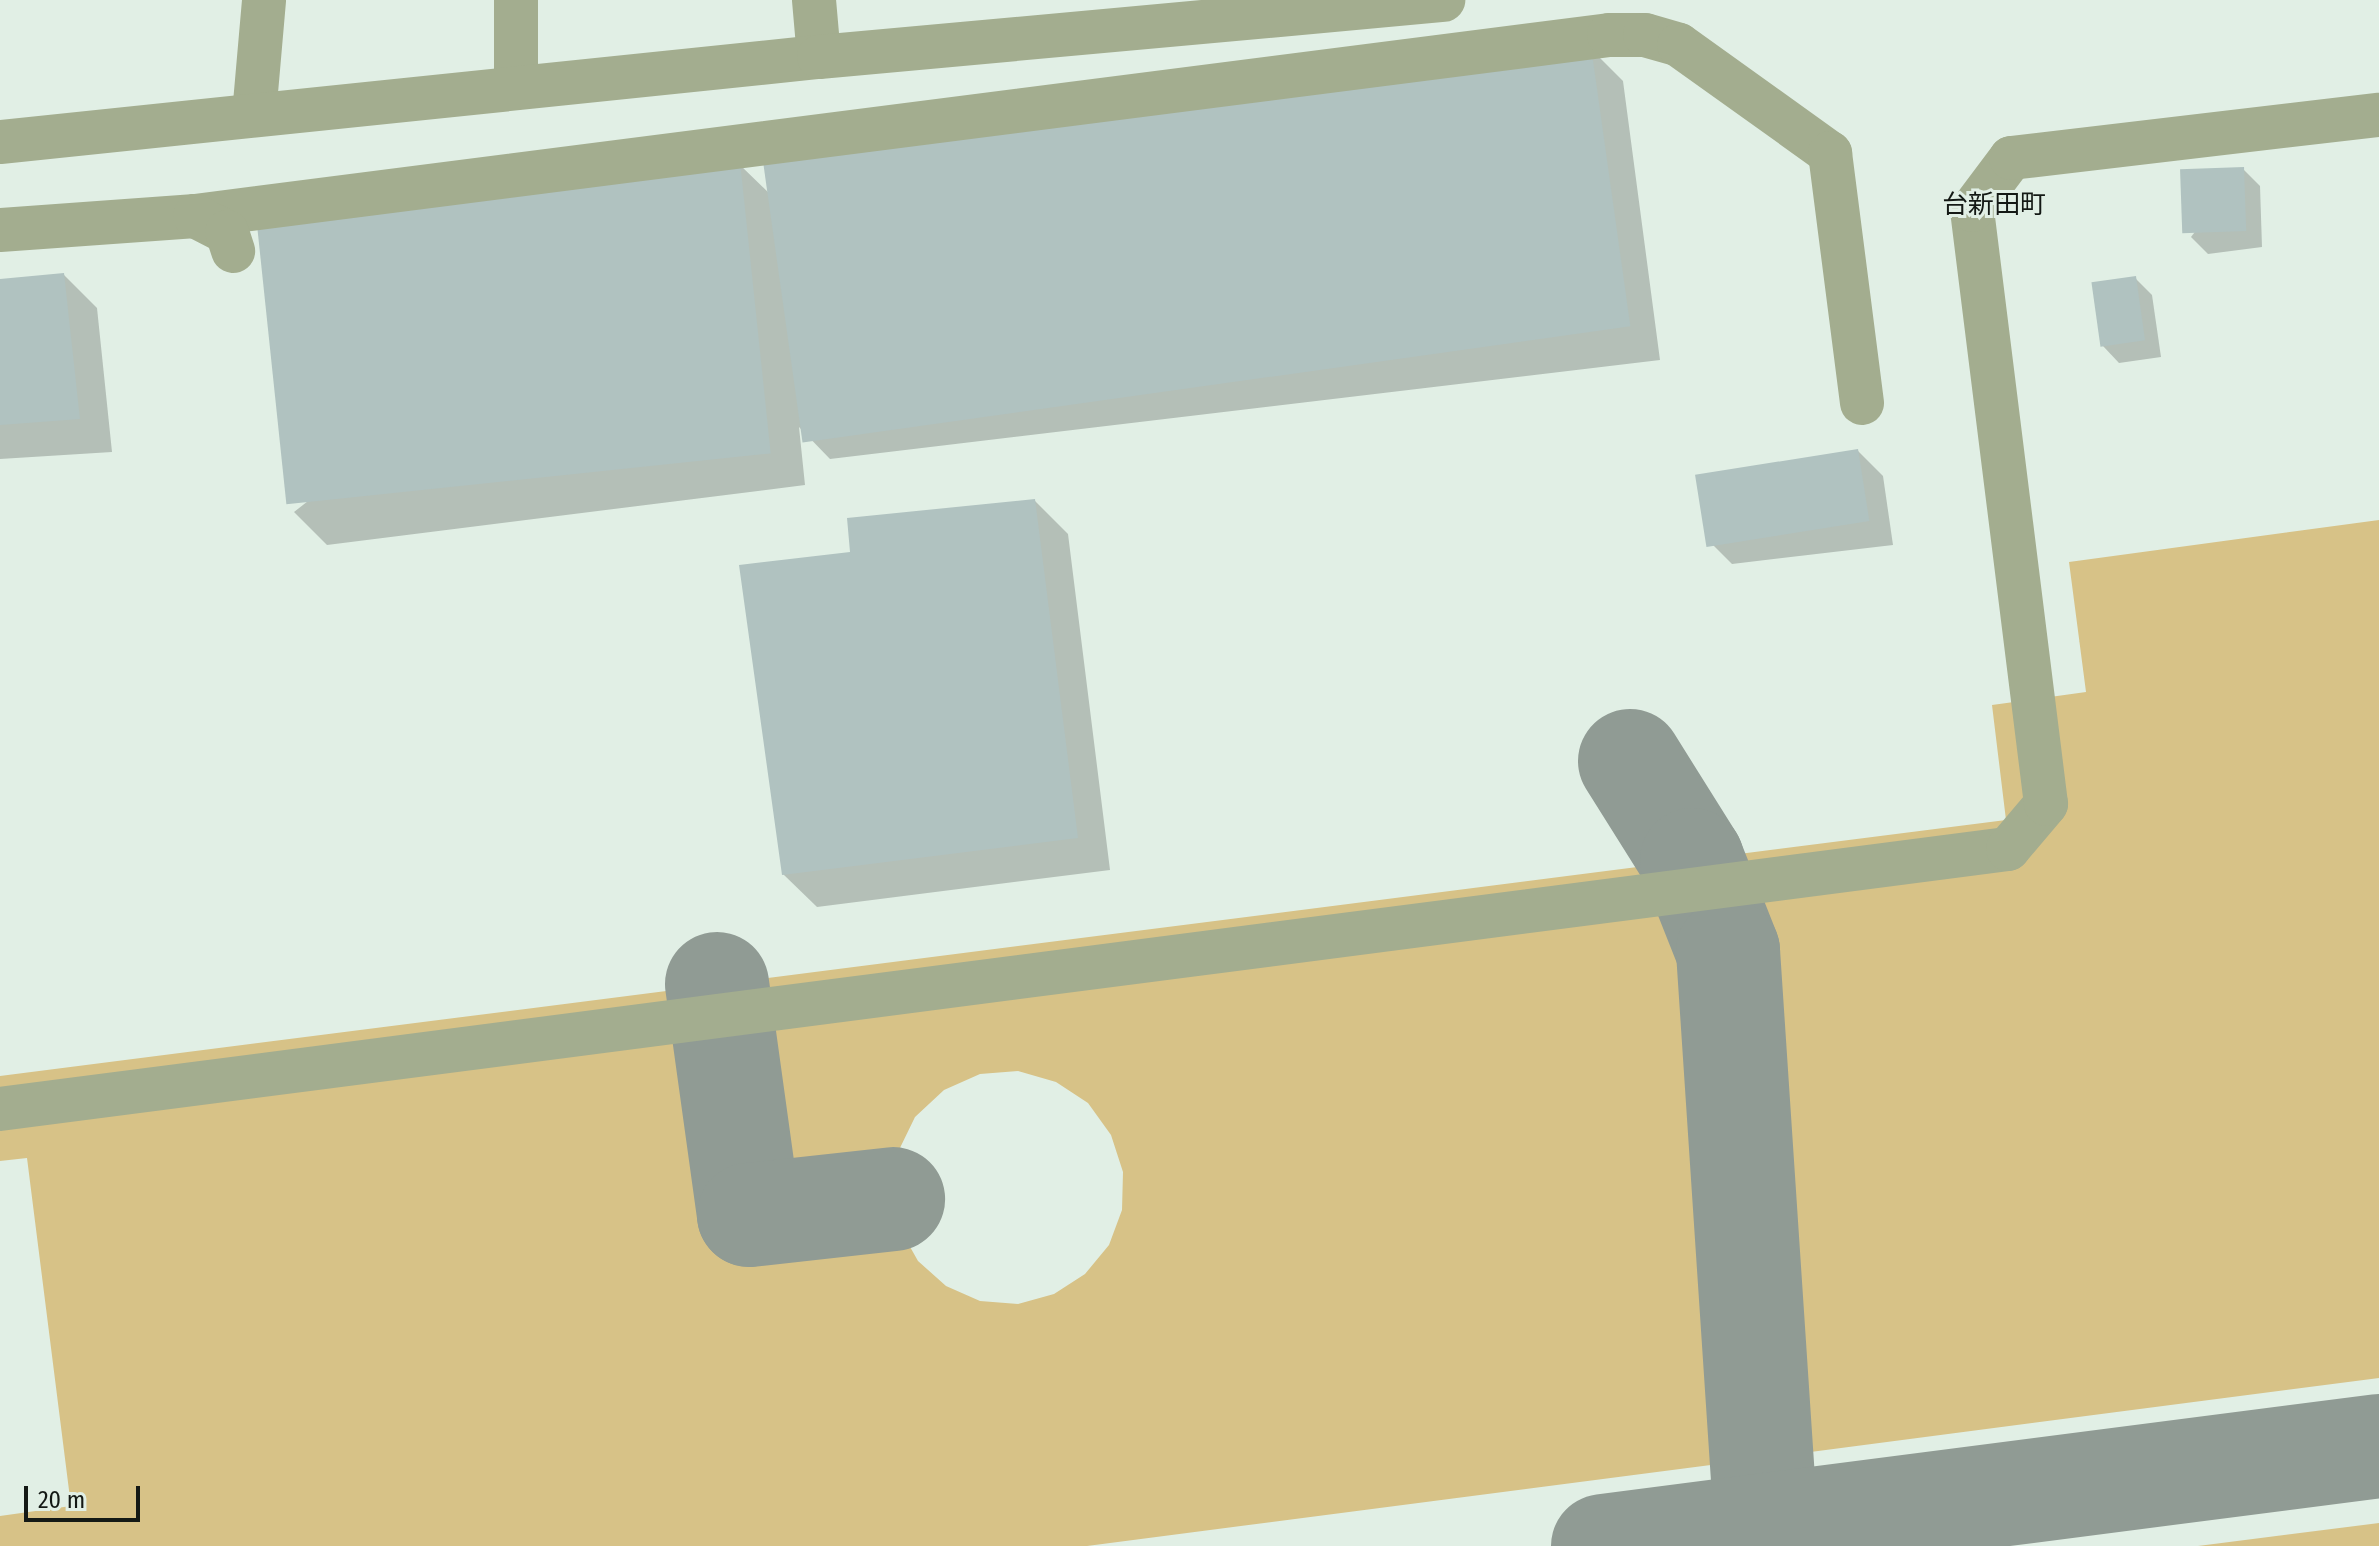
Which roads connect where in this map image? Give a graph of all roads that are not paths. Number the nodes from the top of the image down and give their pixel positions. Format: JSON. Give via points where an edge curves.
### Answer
{"nodes":[{"id":1,"x":264,"y":0,"type":"edge"},
{"id":2,"x":516,"y":0,"type":"edge"},
{"id":3,"x":814,"y":0,"type":"edge"},
{"id":4,"x":1443,"y":0,"type":"edge"},
{"id":5,"x":819,"y":57,"type":"junction"},
{"id":6,"x":516,"y":88,"type":"junction"},
{"id":7,"x":254,"y":115,"type":"junction"},
{"id":8,"x":2379,"y":115,"type":"edge"},
{"id":9,"x":0,"y":142,"type":"edge"},
{"id":10,"x":195,"y":216,"type":"junction"},
{"id":11,"x":0,"y":230,"type":"edge"},
{"id":12,"x":233,"y":251,"type":"dead end"},
{"id":13,"x":1862,"y":403,"type":"dead end"},
{"id":14,"x":0,"y":1109,"type":"edge"}],
"edges":[{"from":1,"to":7,"type":"street"},
{"from":2,"to":6,"type":"street"},
{"from":3,"to":5,"type":"street"},
{"from":4,"to":5,"type":"street"},
{"from":5,"to":6,"type":"street"},
{"from":6,"to":7,"type":"street"},
{"from":7,"to":9,"type":"street"},
{"from":8,"to":14,"type":"street","via":[[2011,158],[1972,210],[2046,804],[2008,849]]},
{"from":10,"to":11,"type":"street"},
{"from":10,"to":12,"type":"street","via":[[227,232]]},
{"from":10,"to":13,"type":"street","via":[[1609,35],[1645,35],[1679,45],[1830,153]]}]}
